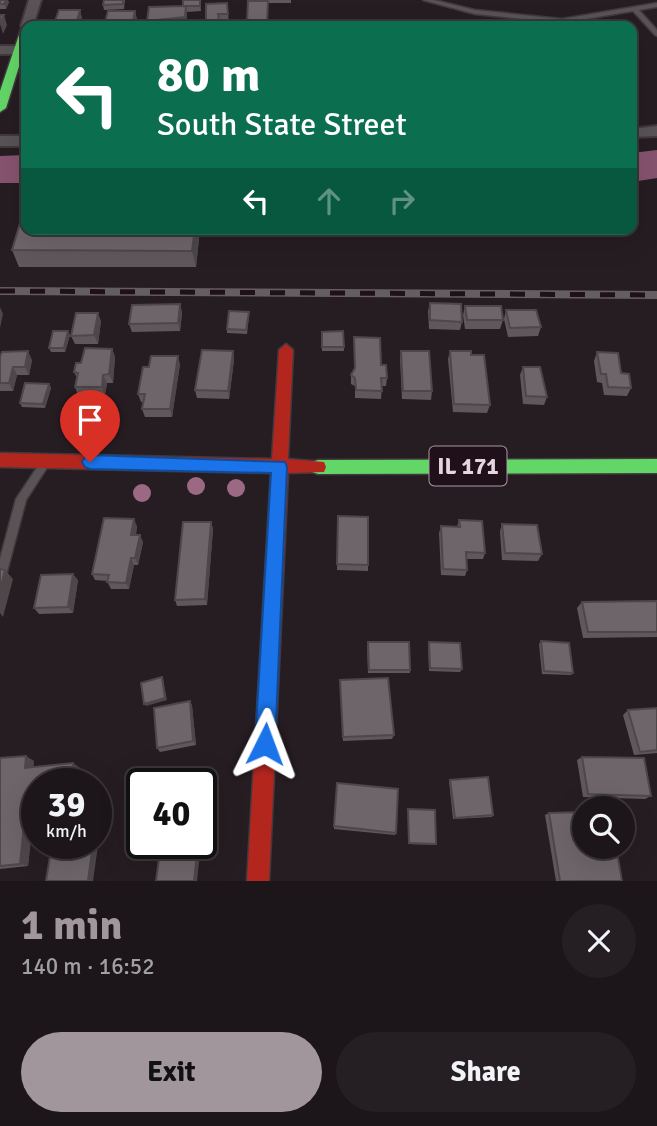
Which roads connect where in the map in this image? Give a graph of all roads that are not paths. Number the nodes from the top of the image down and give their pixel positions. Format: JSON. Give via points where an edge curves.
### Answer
{"nodes":[{"id":1,"x":35,"y":0,"type":"edge"},
{"id":2,"x":426,"y":0,"type":"edge"},
{"id":3,"x":657,"y":5,"type":"edge"},
{"id":4,"x":636,"y":10,"type":"junction"},
{"id":5,"x":29,"y":21,"type":"edge"},
{"id":6,"x":657,"y":34,"type":"edge"},
{"id":7,"x":0,"y":50,"type":"edge"},
{"id":8,"x":21,"y":51,"type":"edge"},
{"id":9,"x":21,"y":56,"type":"edge"},
{"id":10,"x":0,"y":108,"type":"edge"},
{"id":11,"x":657,"y":131,"type":"edge"},
{"id":12,"x":637,"y":133,"type":"edge"},
{"id":13,"x":0,"y":141,"type":"edge"},
{"id":14,"x":21,"y":141,"type":"edge"},
{"id":15,"x":286,"y":350,"type":"dead end"},
{"id":16,"x":0,"y":460,"type":"edge"},
{"id":17,"x":46,"y":461,"type":"junction"},
{"id":18,"x":279,"y":467,"type":"junction"},
{"id":19,"x":657,"y":467,"type":"edge"},
{"id":20,"x":6,"y":535,"type":"edge"},
{"id":21,"x":0,"y":579,"type":"edge"},
{"id":22,"x":258,"y":881,"type":"edge"}],
"edges":[{"from":1,"to":5,"type":"street"},
{"from":2,"to":4,"type":"lane","via":[[486,14],[562,21]]},
{"from":3,"to":4,"type":"lane"},
{"from":4,"to":6,"type":"lane"},
{"from":7,"to":8,"type":"street"},
{"from":9,"to":10,"type":"street"},
{"from":11,"to":12,"type":"street"},
{"from":13,"to":14,"type":"street"},
{"from":15,"to":18,"type":"street"},
{"from":16,"to":17,"type":"street","number":"IL 171"},
{"from":17,"to":18,"type":"street","number":"IL 171"},
{"from":17,"to":20,"type":"lane","via":[[21,499]]},
{"from":18,"to":19,"type":"street","number":"IL 171"},
{"from":18,"to":22,"type":"street"},
{"from":20,"to":21,"type":"lane"}]}
